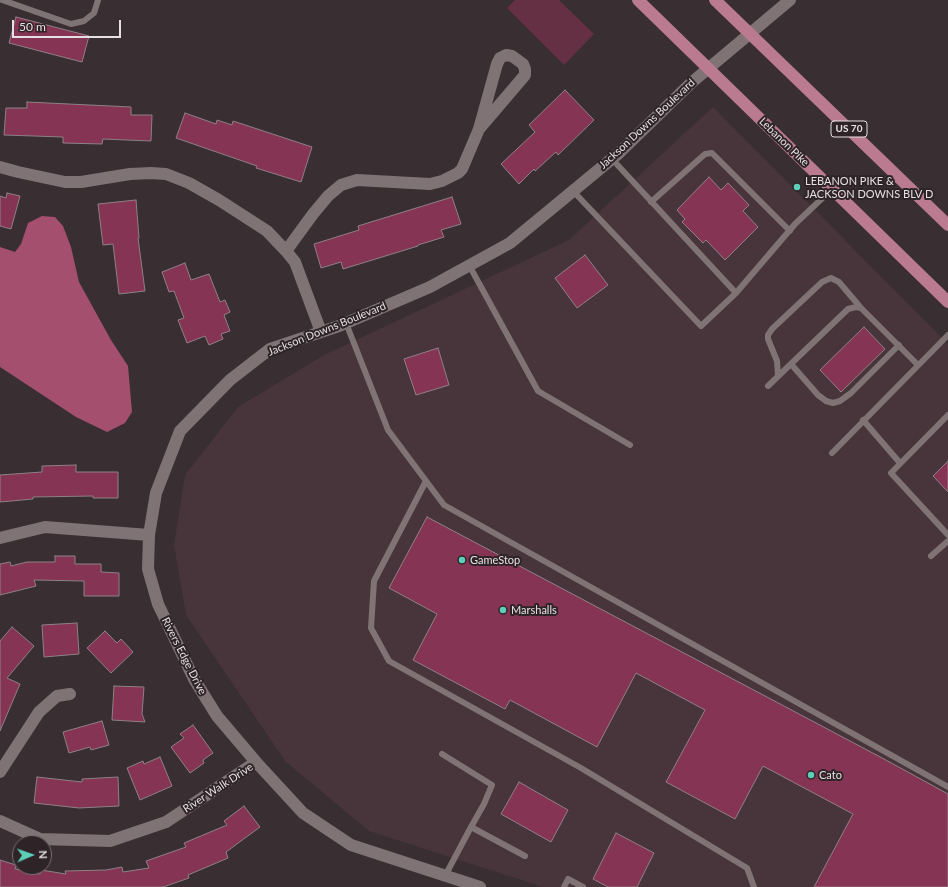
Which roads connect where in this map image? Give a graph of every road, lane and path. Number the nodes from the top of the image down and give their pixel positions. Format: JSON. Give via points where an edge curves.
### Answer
{"nodes":[{"id":1,"x":2,"y":0,"type":"edge"},
{"id":2,"x":98,"y":0,"type":"edge"},
{"id":3,"x":638,"y":0,"type":"edge"},
{"id":4,"x":715,"y":0,"type":"edge"},
{"id":5,"x":790,"y":0,"type":"edge"},
{"id":6,"x":749,"y":33,"type":"junction"},
{"id":7,"x":708,"y":68,"type":"junction"},
{"id":8,"x":479,"y":129,"type":"junction"},
{"id":9,"x":612,"y":159,"type":"junction"},
{"id":10,"x":0,"y":167,"type":"edge"},
{"id":11,"x":832,"y":188,"type":"junction"},
{"id":12,"x":573,"y":191,"type":"junction"},
{"id":13,"x":651,"y":202,"type":"junction"},
{"id":14,"x":948,"y":225,"type":"edge"},
{"id":15,"x":790,"y":231,"type":"junction"},
{"id":16,"x":286,"y":251,"type":"junction"},
{"id":17,"x":469,"y":266,"type":"junction"},
{"id":18,"x":736,"y":293,"type":"junction"},
{"id":19,"x":948,"y":302,"type":"edge"},
{"id":20,"x":861,"y":308,"type":"junction"},
{"id":21,"x":346,"y":323,"type":"junction"},
{"id":22,"x":321,"y":332,"type":"junction"},
{"id":23,"x":948,"y":334,"type":"edge"},
{"id":24,"x":898,"y":345,"type":"junction"},
{"id":25,"x":791,"y":364,"type":"junction"},
{"id":26,"x":918,"y":365,"type":"junction"},
{"id":27,"x":778,"y":376,"type":"junction"},
{"id":28,"x":768,"y":386,"type":"dead end"},
{"id":29,"x":948,"y":415,"type":"edge"},
{"id":30,"x":863,"y":420,"type":"junction"},
{"id":31,"x":630,"y":445,"type":"dead end"},
{"id":32,"x":832,"y":453,"type":"dead end"},
{"id":33,"x":900,"y":463,"type":"junction"},
{"id":34,"x":426,"y":482,"type":"junction"},
{"id":35,"x":948,"y":535,"type":"edge"},
{"id":36,"x":149,"y":536,"type":"junction"},
{"id":37,"x":0,"y":538,"type":"edge"},
{"id":38,"x":948,"y":541,"type":"edge"},
{"id":39,"x":931,"y":556,"type":"dead end"},
{"id":40,"x":70,"y":694,"type":"dead end"},
{"id":41,"x":442,"y":754,"type":"dead end"},
{"id":42,"x":256,"y":762,"type":"junction"},
{"id":43,"x":0,"y":772,"type":"edge"},
{"id":44,"x":948,"y":787,"type":"edge"},
{"id":45,"x":0,"y":821,"type":"edge"},
{"id":46,"x":471,"y":827,"type":"junction"},
{"id":47,"x":526,"y":856,"type":"dead end"},
{"id":48,"x":445,"y":876,"type":"junction"},
{"id":49,"x":480,"y":887,"type":"edge"},
{"id":50,"x":564,"y":887,"type":"edge"},
{"id":51,"x":583,"y":887,"type":"edge"},
{"id":52,"x":754,"y":887,"type":"edge"}],
"edges":[{"from":1,"to":2,"type":"lane","via":[[71,24],[84,21],[94,13]]},
{"from":3,"to":7,"type":"main road","name":"Lebanon Pike"},
{"from":4,"to":6,"type":"main road","number":"US 70"},
{"from":5,"to":6,"type":"street","name":"Jackson Downs Boulevard"},
{"from":6,"to":7,"type":"street","name":"Jackson Downs Boulevard"},
{"from":6,"to":14,"type":"main road","number":"US 70"},
{"from":7,"to":9,"type":"street","name":"Jackson Downs Boulevard"},
{"from":7,"to":11,"type":"main road","name":"Lebanon Pike"},
{"from":8,"to":8,"type":"street","via":[[525,75],[523,64],[512,56],[500,58],[497,64]]},
{"from":8,"to":16,"type":"street","via":[[462,169],[452,178],[430,184],[356,180],[341,185],[323,202]]},
{"from":9,"to":12,"type":"street","name":"Jackson Downs Boulevard"},
{"from":9,"to":13,"type":"lane"},
{"from":10,"to":16,"type":"street","via":[[65,182],[92,181],[130,174],[166,174],[188,183],[238,212],[267,231]]},
{"from":11,"to":15,"type":"lane"},
{"from":11,"to":19,"type":"main road","name":"Lebanon Pike"},
{"from":12,"to":17,"type":"street","name":"Jackson Downs Boulevard","via":[[510,243]]},
{"from":12,"to":18,"type":"lane","via":[[701,326]]},
{"from":13,"to":15,"type":"lane","via":[[705,154],[712,153]]},
{"from":13,"to":18,"type":"lane"},
{"from":15,"to":18,"type":"lane"},
{"from":16,"to":22,"type":"street","via":[[295,262]]},
{"from":17,"to":21,"type":"street","name":"Jackson Downs Boulevard","via":[[430,287]]},
{"from":17,"to":31,"type":"lane","via":[[538,391]]},
{"from":20,"to":24,"type":"lane"},
{"from":20,"to":25,"type":"lane","via":[[848,309]]},
{"from":20,"to":27,"type":"lane","via":[[839,282],[831,278],[822,282],[768,335],[777,361]]},
{"from":21,"to":22,"type":"street","name":"Jackson Downs Boulevard"},
{"from":21,"to":34,"type":"lane","via":[[388,430]]},
{"from":22,"to":36,"type":"street","name":"Jackson Downs Boulevard","via":[[270,349],[230,380],[180,432],[156,494]]},
{"from":23,"to":26,"type":"lane"},
{"from":24,"to":25,"type":"lane","via":[[851,392],[833,403],[826,402],[818,395]]},
{"from":24,"to":26,"type":"lane"},
{"from":25,"to":27,"type":"lane"},
{"from":26,"to":30,"type":"lane"},
{"from":27,"to":28,"type":"lane"},
{"from":29,"to":33,"type":"lane"},
{"from":30,"to":32,"type":"lane"},
{"from":30,"to":33,"type":"lane"},
{"from":33,"to":35,"type":"lane","via":[[891,472]]},
{"from":34,"to":44,"type":"lane","via":[[444,505]]},
{"from":34,"to":52,"type":"lane","via":[[374,581],[371,628],[389,661],[581,768],[747,868]]},
{"from":36,"to":37,"type":"street","via":[[44,527]]},
{"from":36,"to":42,"type":"street","name":"Rivers Edge Drive","via":[[148,569],[161,611],[194,679],[217,716]]},
{"from":38,"to":39,"type":"lane"},
{"from":40,"to":43,"type":"street","via":[[57,696],[39,712]]},
{"from":41,"to":46,"type":"lane","via":[[492,785]]},
{"from":42,"to":45,"type":"street","name":"River Walk Drive","via":[[166,822],[110,841],[40,839]]},
{"from":42,"to":48,"type":"street","name":"River Walk Drive","via":[[303,813],[351,845]]},
{"from":46,"to":47,"type":"lane"},
{"from":46,"to":48,"type":"lane"},
{"from":48,"to":49,"type":"street","name":"River Walk Drive"},
{"from":50,"to":51,"type":"lane","via":[[568,879]]}]}
